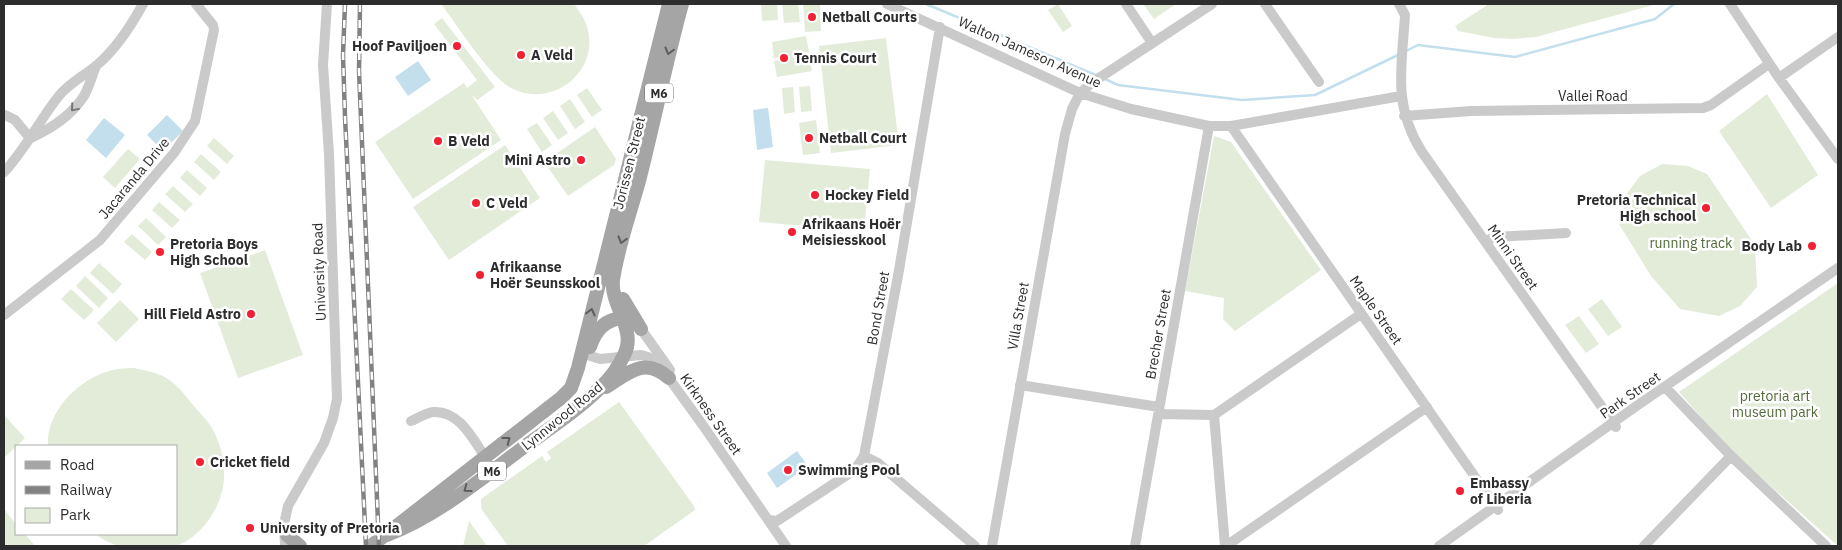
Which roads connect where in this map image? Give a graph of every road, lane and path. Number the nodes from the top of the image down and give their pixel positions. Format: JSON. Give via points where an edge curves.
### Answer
{"nodes":[{"id":1,"x":143,"y":4,"type":"edge"},
{"id":2,"x":196,"y":4,"type":"edge"},
{"id":3,"x":327,"y":4,"type":"edge"},
{"id":4,"x":669,"y":4,"type":"edge"},
{"id":5,"x":674,"y":4,"type":"edge"},
{"id":6,"x":682,"y":4,"type":"edge"},
{"id":7,"x":887,"y":4,"type":"edge"},
{"id":8,"x":1126,"y":4,"type":"edge"},
{"id":9,"x":1212,"y":4,"type":"edge"},
{"id":10,"x":1265,"y":4,"type":"edge"},
{"id":11,"x":1399,"y":4,"type":"edge"},
{"id":12,"x":1730,"y":4,"type":"edge"},
{"id":13,"x":665,"y":19,"type":"junction"},
{"id":14,"x":940,"y":26,"type":"junction"},
{"id":15,"x":1838,"y":37,"type":"edge"},
{"id":16,"x":1152,"y":43,"type":"junction"},
{"id":17,"x":1769,"y":64,"type":"junction"},
{"id":18,"x":96,"y":65,"type":"junction"},
{"id":19,"x":1779,"y":78,"type":"junction"},
{"id":20,"x":1319,"y":82,"type":"dead end"},
{"id":21,"x":1080,"y":92,"type":"junction"},
{"id":22,"x":1401,"y":96,"type":"junction"},
{"id":23,"x":5,"y":115,"type":"dead end"},
{"id":24,"x":1404,"y":116,"type":"junction"},
{"id":25,"x":1209,"y":126,"type":"junction"},
{"id":26,"x":1231,"y":126,"type":"junction"},
{"id":27,"x":30,"y":138,"type":"junction"},
{"id":28,"x":1838,"y":159,"type":"edge"},
{"id":29,"x":4,"y":172,"type":"edge"},
{"id":30,"x":632,"y":181,"type":"junction"},
{"id":31,"x":1566,"y":232,"type":"dead end"},
{"id":32,"x":1485,"y":241,"type":"junction"},
{"id":33,"x":611,"y":267,"type":"junction"},
{"id":34,"x":1838,"y":268,"type":"edge"},
{"id":35,"x":1838,"y":275,"type":"edge"},
{"id":36,"x":1362,"y":314,"type":"junction"},
{"id":37,"x":4,"y":315,"type":"edge"},
{"id":38,"x":623,"y":318,"type":"junction"},
{"id":39,"x":641,"y":329,"type":"junction"},
{"id":40,"x":585,"y":354,"type":"junction"},
{"id":41,"x":624,"y":355,"type":"junction"},
{"id":42,"x":669,"y":378,"type":"junction"},
{"id":43,"x":1020,"y":385,"type":"junction"},
{"id":44,"x":1667,"y":389,"type":"junction"},
{"id":45,"x":590,"y":397,"type":"junction"},
{"id":46,"x":1427,"y":407,"type":"junction"},
{"id":47,"x":1159,"y":410,"type":"junction"},
{"id":48,"x":1214,"y":415,"type":"junction"},
{"id":49,"x":411,"y":420,"type":"dead end"},
{"id":50,"x":1614,"y":425,"type":"junction"},
{"id":51,"x":864,"y":456,"type":"junction"},
{"id":52,"x":1731,"y":456,"type":"junction"},
{"id":53,"x":485,"y":457,"type":"junction"},
{"id":54,"x":1497,"y":508,"type":"junction"},
{"id":55,"x":773,"y":520,"type":"junction"},
{"id":56,"x":387,"y":535,"type":"junction"},
{"id":57,"x":287,"y":539,"type":"edge"},
{"id":58,"x":300,"y":546,"type":"edge"},
{"id":59,"x":371,"y":546,"type":"edge"},
{"id":60,"x":786,"y":546,"type":"edge"},
{"id":61,"x":794,"y":546,"type":"edge"},
{"id":62,"x":975,"y":546,"type":"edge"},
{"id":63,"x":992,"y":546,"type":"edge"},
{"id":64,"x":1135,"y":546,"type":"edge"},
{"id":65,"x":1226,"y":546,"type":"edge"},
{"id":66,"x":1439,"y":546,"type":"edge"},
{"id":67,"x":1449,"y":546,"type":"edge"},
{"id":68,"x":1644,"y":546,"type":"edge"},
{"id":69,"x":1826,"y":546,"type":"edge"}],
"edges":[{"from":1,"to":18,"type":"street","via":[[119,41]]},
{"from":2,"to":37,"type":"street","name":"Jacaranda Drive","via":[[214,25],[214,30],[195,121],[174,153],[100,240]]},
{"from":3,"to":57,"type":"street","name":"University Road","via":[[323,65],[329,154],[336,399],[329,431],[285,514]]},
{"from":4,"to":13,"type":"main road","name":"Jorissen Street","number":"M6"},
{"from":5,"to":13,"type":"main road","via":[[671,16]]},
{"from":6,"to":30,"type":"main road","name":"Jorissen Street","number":"M6","one_way":true},
{"from":7,"to":14,"type":"street","name":"Walton Jameson Avenue"},
{"from":8,"to":16,"type":"street"},
{"from":9,"to":16,"type":"street"},
{"from":10,"to":20,"type":"street"},
{"from":11,"to":22,"type":"street","name":"Minni Street","via":[[1405,15]]},
{"from":12,"to":17,"type":"street"},
{"from":13,"to":30,"type":"main road","name":"Jorissen Street","number":"M6"},
{"from":14,"to":21,"type":"street","name":"Walton Jameson Avenue"},
{"from":14,"to":51,"type":"street","name":"Bond Street"},
{"from":15,"to":19,"type":"street"},
{"from":16,"to":21,"type":"street"},
{"from":17,"to":19,"type":"street"},
{"from":17,"to":24,"type":"street","name":"Vallei Road","via":[[1703,108],[1471,111]]},
{"from":18,"to":27,"type":"street","via":[[59,95]]},
{"from":18,"to":27,"type":"street","one_way":true,"via":[[84,96],[72,112]]},
{"from":19,"to":28,"type":"street"},
{"from":21,"to":25,"type":"street","name":"Walton Jameson Avenue","via":[[1131,110]]},
{"from":21,"to":43,"type":"street","name":"Villa Street","via":[[1065,134]]},
{"from":22,"to":24,"type":"street","name":"Minni Street"},
{"from":22,"to":26,"type":"street","name":"Walton Jameson Avenue"},
{"from":23,"to":27,"type":"street","via":[[15,120]]},
{"from":24,"to":32,"type":"street","name":"Minni Street","via":[[1418,146]]},
{"from":25,"to":26,"type":"street","name":"Walton Jameson Avenue"},
{"from":25,"to":47,"type":"street","name":"Brecher Street"},
{"from":26,"to":36,"type":"street","name":"Maple Street"},
{"from":27,"to":29,"type":"street"},
{"from":30,"to":33,"type":"main road","name":"Jorissen Street","number":"M6"},
{"from":31,"to":32,"type":"street","via":[[1496,237]]},
{"from":32,"to":50,"type":"street","name":"Minni Street"},
{"from":33,"to":38,"type":"main road","number":"M6","via":[[615,297]]},
{"from":33,"to":39,"type":"main road","via":[[625,304]]},
{"from":40,"to":33,"type":"main road","name":"Lynnwood Road","number":"M6","one_way":true},
{"from":34,"to":44,"type":"street","name":"Park Street"},
{"from":35,"to":44,"type":"street","name":"Park Street"},
{"from":36,"to":46,"type":"street","name":"Maple Street"},
{"from":36,"to":48,"type":"street"},
{"from":38,"to":39,"type":"street","name":"Kirkness Street"},
{"from":38,"to":40,"type":"main road","via":[[606,323],[596,331]]},
{"from":38,"to":41,"type":"main road","number":"M6","via":[[628,346]]},
{"from":39,"to":55,"type":"street","name":"Kirkness Street"},
{"from":40,"to":41,"type":"street","name":"Kirkness Street","via":[[600,358]]},
{"from":53,"to":40,"type":"main road","name":"Lynnwood Road","number":"M6","one_way":true,"via":[[568,392]]},
{"from":41,"to":42,"type":"street","name":"Kirkness Street","via":[[648,357]]},
{"from":41,"to":45,"type":"main road","name":"Lynnwood Road","number":"M6","via":[[603,385]]},
{"from":42,"to":45,"type":"main road","via":[[660,370],[640,367]]},
{"from":42,"to":55,"type":"street","name":"Kirkness Street"},
{"from":43,"to":47,"type":"street"},
{"from":43,"to":63,"type":"street","name":"Villa Street"},
{"from":44,"to":50,"type":"street","name":"Park Street"},
{"from":44,"to":52,"type":"street"},
{"from":45,"to":56,"type":"main road","name":"Lynnwood Road","number":"M6","one_way":true,"via":[[461,494],[405,528]]},
{"from":46,"to":54,"type":"street","name":"Maple Street"},
{"from":46,"to":65,"type":"street"},
{"from":47,"to":48,"type":"street"},
{"from":47,"to":64,"type":"street","name":"Brecher Street"},
{"from":48,"to":65,"type":"street"},
{"from":49,"to":53,"type":"street","via":[[431,412],[453,417]]},
{"from":50,"to":54,"type":"street","name":"Park Street"},
{"from":51,"to":55,"type":"street","via":[[850,473]]},
{"from":51,"to":62,"type":"street","via":[[878,463]]},
{"from":52,"to":68,"type":"street"},
{"from":52,"to":69,"type":"street"},
{"from":53,"to":56,"type":"main road","name":"Lynnwood Road","number":"M6"},
{"from":54,"to":66,"type":"street","name":"Park Street"},
{"from":54,"to":67,"type":"street","name":"Park Street"},
{"from":55,"to":60,"type":"street"},
{"from":55,"to":61,"type":"street","name":"Kirkness Street"},
{"from":56,"to":59,"type":"main road","name":"Lynnwood Road","number":"M6"},
{"from":57,"to":58,"type":"main road"}]}
